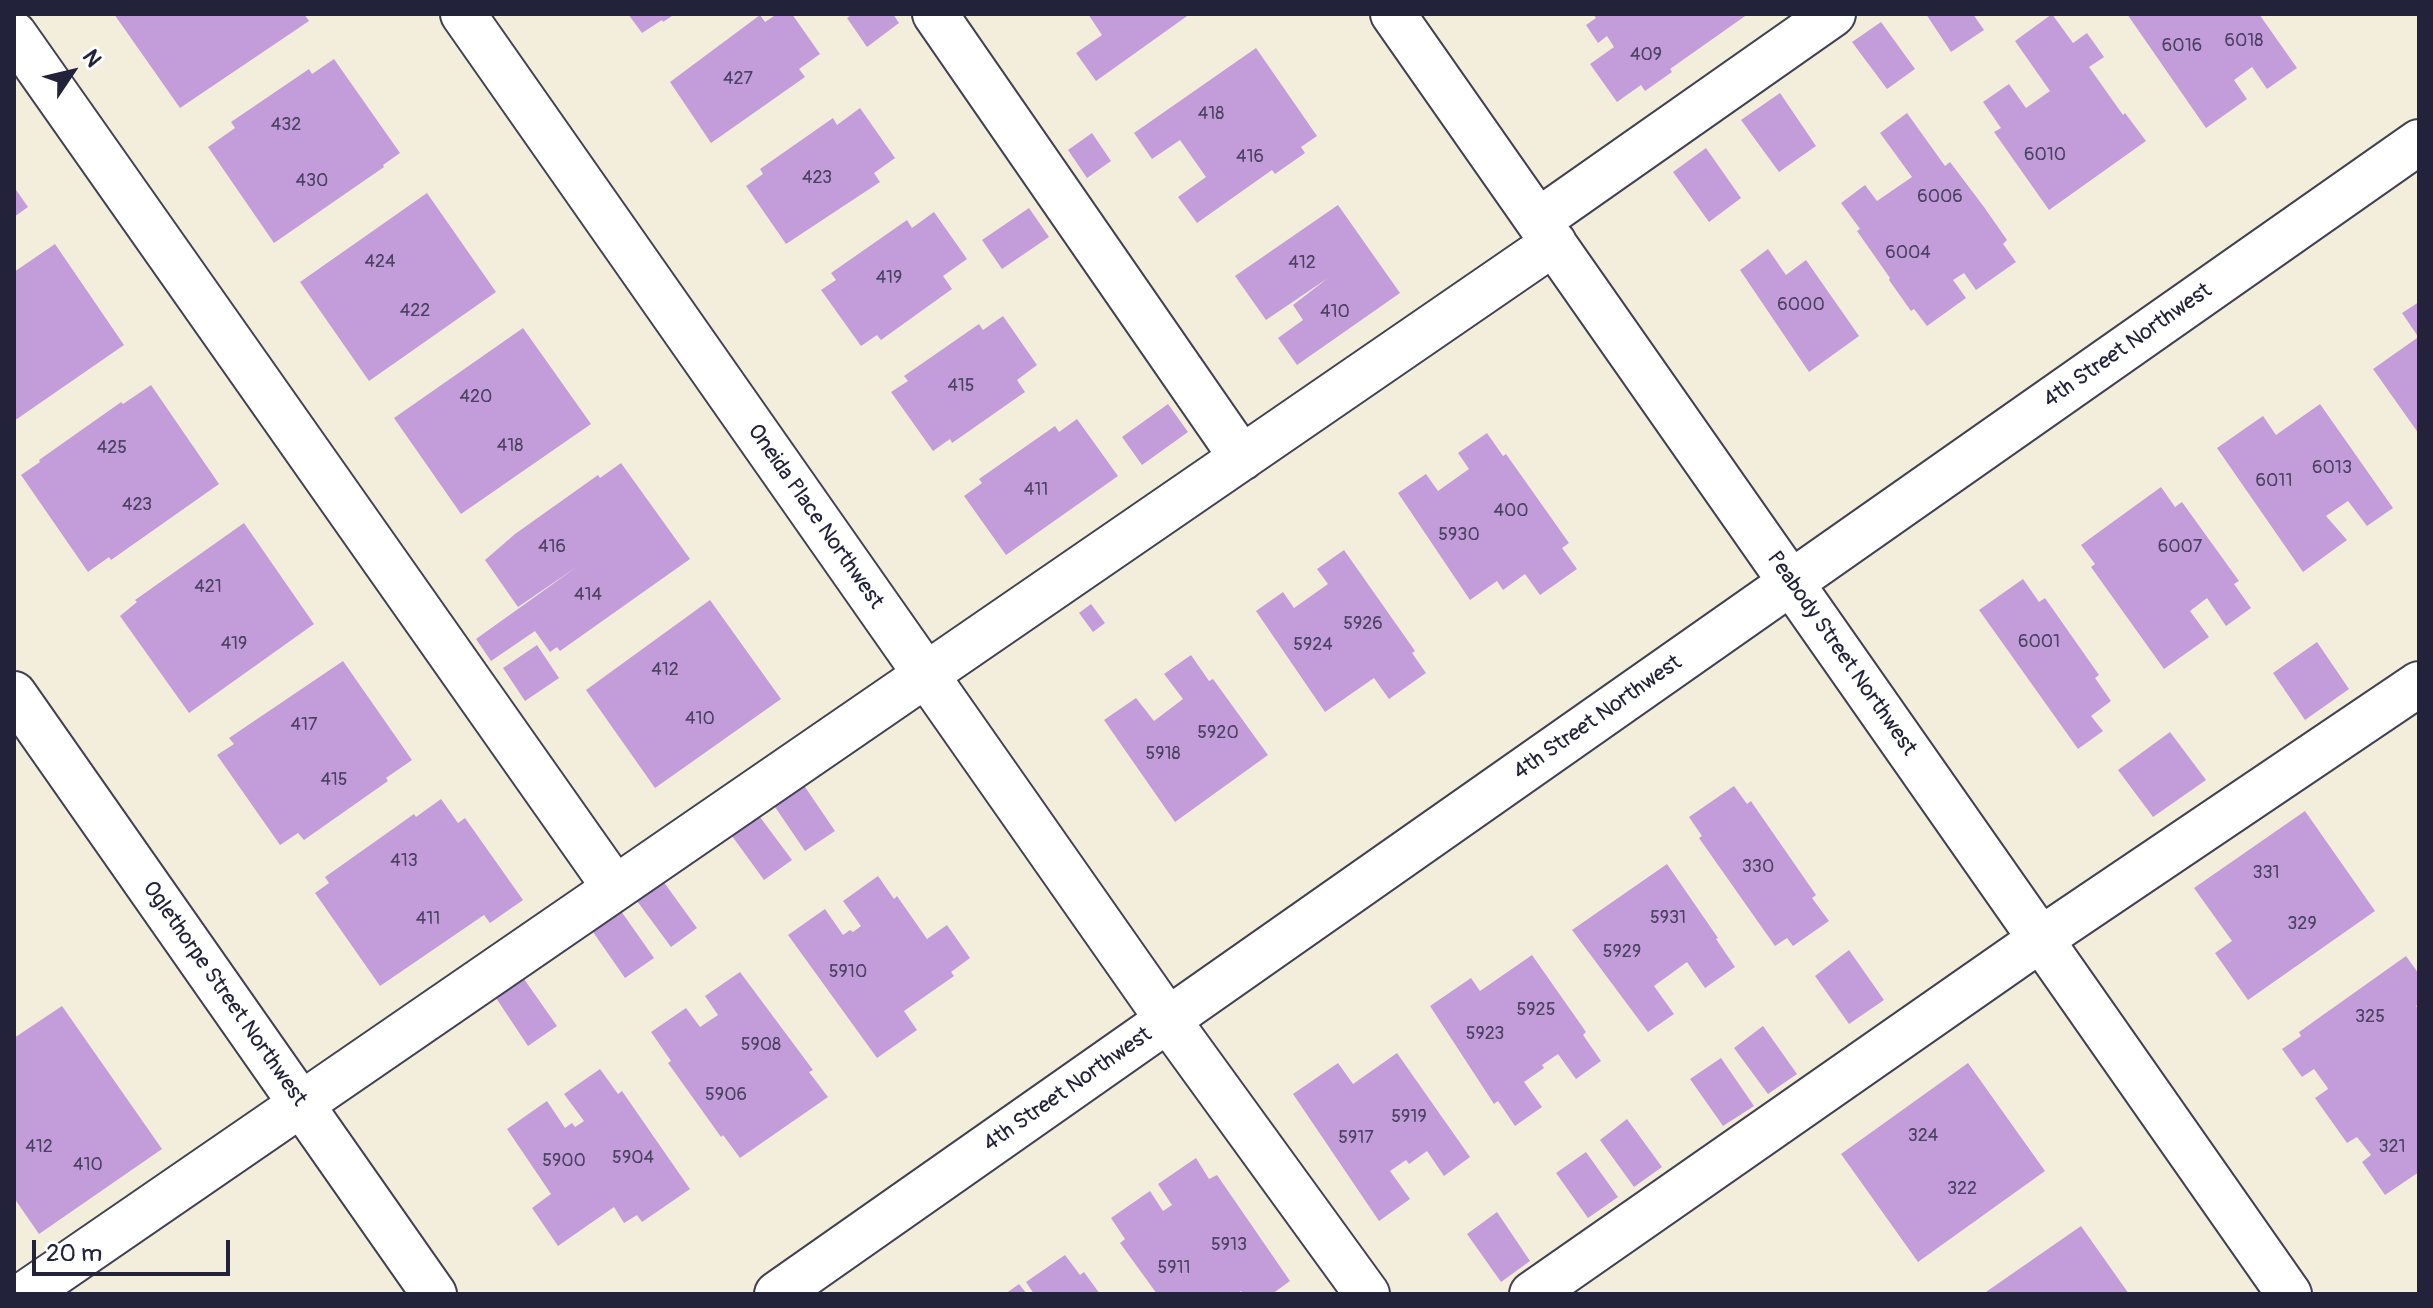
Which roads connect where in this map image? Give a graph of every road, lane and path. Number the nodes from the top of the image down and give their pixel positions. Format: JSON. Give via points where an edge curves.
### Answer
{"nodes":[{"id":1,"x":463,"y":14,"type":"edge"},
{"id":2,"x":935,"y":14,"type":"edge"},
{"id":3,"x":1393,"y":14,"type":"edge"},
{"id":4,"x":1833,"y":14,"type":"edge"},
{"id":5,"x":14,"y":34,"type":"edge"},
{"id":6,"x":2419,"y":142,"type":"edge"},
{"id":7,"x":1546,"y":232,"type":"junction"},
{"id":8,"x":1242,"y":458,"type":"junction"},
{"id":9,"x":1791,"y":582,"type":"junction"},
{"id":10,"x":926,"y":674,"type":"junction"},
{"id":11,"x":2419,"y":684,"type":"edge"},
{"id":12,"x":14,"y":694,"type":"edge"},
{"id":13,"x":615,"y":888,"type":"junction"},
{"id":14,"x":2041,"y":939,"type":"junction"},
{"id":15,"x":1168,"y":1020,"type":"junction"},
{"id":16,"x":301,"y":1105,"type":"junction"},
{"id":17,"x":25,"y":1294,"type":"edge"},
{"id":18,"x":434,"y":1294,"type":"edge"},
{"id":19,"x":777,"y":1294,"type":"edge"},
{"id":20,"x":1367,"y":1294,"type":"edge"},
{"id":21,"x":1532,"y":1294,"type":"edge"},
{"id":22,"x":2289,"y":1294,"type":"edge"}],
"edges":[{"from":1,"to":10,"type":"street","name":"Oneida Place Northwest"},
{"from":2,"to":8,"type":"street"},
{"from":3,"to":7,"type":"street","name":"Peabody Street Northwest"},
{"from":4,"to":7,"type":"street"},
{"from":5,"to":13,"type":"street"},
{"from":6,"to":9,"type":"street","name":"4th Street Northwest"},
{"from":7,"to":8,"type":"street"},
{"from":7,"to":9,"type":"street","name":"Peabody Street Northwest"},
{"from":8,"to":10,"type":"street"},
{"from":9,"to":14,"type":"street","name":"Peabody Street Northwest"},
{"from":9,"to":15,"type":"street","name":"4th Street Northwest"},
{"from":10,"to":13,"type":"street"},
{"from":10,"to":15,"type":"street","name":"Oneida Place Northwest"},
{"from":11,"to":14,"type":"street"},
{"from":12,"to":16,"type":"street","name":"Oglethorpe Street Northwest"},
{"from":13,"to":16,"type":"street"},
{"from":14,"to":21,"type":"street"},
{"from":14,"to":22,"type":"street","name":"Peabody Street Northwest"},
{"from":15,"to":19,"type":"street","name":"4th Street Northwest"},
{"from":15,"to":20,"type":"street","name":"Oneida Place Northwest"},
{"from":16,"to":17,"type":"street"},
{"from":16,"to":18,"type":"street","name":"Oglethorpe Street Northwest"}]}
